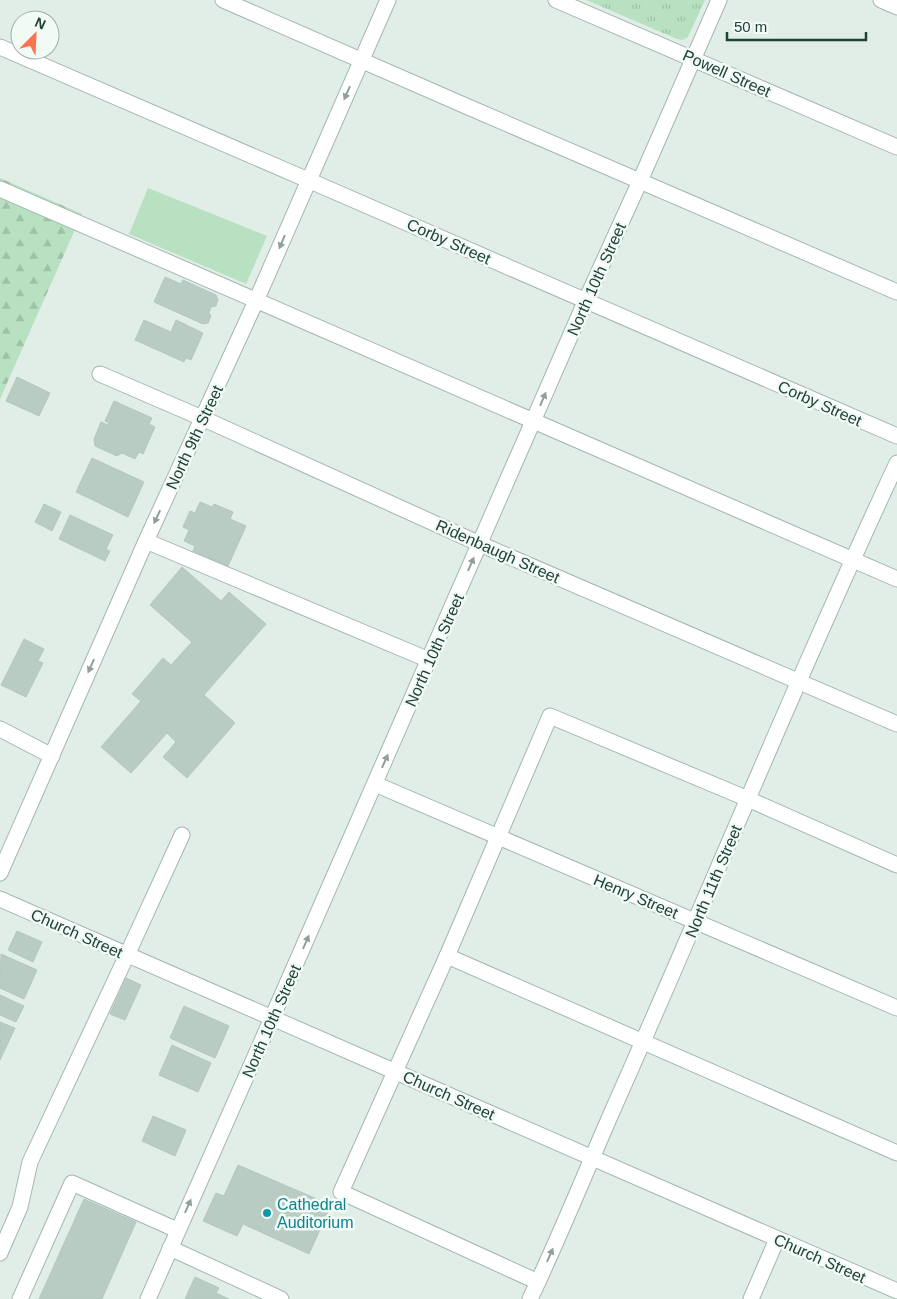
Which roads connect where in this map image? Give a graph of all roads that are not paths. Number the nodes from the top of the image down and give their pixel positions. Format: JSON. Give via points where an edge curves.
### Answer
{"nodes":[{"id":1,"x":223,"y":0,"type":"edge"},
{"id":2,"x":388,"y":0,"type":"edge"},
{"id":3,"x":556,"y":0,"type":"edge"},
{"id":4,"x":719,"y":0,"type":"edge"},
{"id":5,"x":881,"y":0,"type":"edge"},
{"id":6,"x":897,"y":7,"type":"edge"},
{"id":7,"x":0,"y":47,"type":"edge"},
{"id":8,"x":693,"y":58,"type":"junction"},
{"id":9,"x":361,"y":61,"type":"junction"},
{"id":10,"x":897,"y":148,"type":"edge"},
{"id":11,"x":308,"y":180,"type":"junction"},
{"id":12,"x":640,"y":181,"type":"junction"},
{"id":13,"x":0,"y":189,"type":"edge"},
{"id":14,"x":897,"y":292,"type":"edge"},
{"id":15,"x":586,"y":300,"type":"junction"},
{"id":16,"x":256,"y":301,"type":"junction"},
{"id":17,"x":100,"y":374,"type":"dead end"},
{"id":18,"x":202,"y":418,"type":"junction"},
{"id":19,"x":534,"y":421,"type":"junction"},
{"id":20,"x":897,"y":436,"type":"edge"},
{"id":21,"x":897,"y":463,"type":"edge"},
{"id":22,"x":146,"y":540,"type":"junction"},
{"id":23,"x":480,"y":544,"type":"junction"},
{"id":24,"x":852,"y":560,"type":"junction"},
{"id":25,"x":897,"y":579,"type":"edge"},
{"id":26,"x":429,"y":660,"type":"junction"},
{"id":27,"x":799,"y":681,"type":"junction"},
{"id":28,"x":897,"y":724,"type":"edge"},
{"id":29,"x":0,"y":729,"type":"edge"},
{"id":30,"x":52,"y":756,"type":"junction"},
{"id":31,"x":375,"y":784,"type":"junction"},
{"id":32,"x":748,"y":799,"type":"junction"},
{"id":33,"x":182,"y":835,"type":"dead end"},
{"id":34,"x":498,"y":837,"type":"junction"},
{"id":35,"x":897,"y":865,"type":"edge"},
{"id":36,"x":0,"y":873,"type":"edge"},
{"id":37,"x":0,"y":899,"type":"edge"},
{"id":38,"x":695,"y":921,"type":"junction"},
{"id":39,"x":127,"y":955,"type":"junction"},
{"id":40,"x":447,"y":956,"type":"junction"},
{"id":41,"x":897,"y":1008,"type":"edge"},
{"id":42,"x":272,"y":1018,"type":"junction"},
{"id":43,"x":643,"y":1042,"type":"junction"},
{"id":44,"x":394,"y":1072,"type":"junction"},
{"id":45,"x":897,"y":1153,"type":"edge"},
{"id":46,"x":592,"y":1158,"type":"junction"},
{"id":47,"x":178,"y":1230,"type":"junction"},
{"id":48,"x":777,"y":1239,"type":"junction"},
{"id":49,"x":170,"y":1248,"type":"junction"},
{"id":50,"x":0,"y":1253,"type":"edge"},
{"id":51,"x":538,"y":1282,"type":"junction"},
{"id":52,"x":897,"y":1291,"type":"edge"},
{"id":53,"x":20,"y":1299,"type":"edge"},
{"id":54,"x":148,"y":1299,"type":"edge"},
{"id":55,"x":281,"y":1299,"type":"edge"},
{"id":56,"x":530,"y":1299,"type":"edge"},
{"id":57,"x":752,"y":1299,"type":"edge"},
{"id":58,"x":894,"y":1299,"type":"edge"}],
"edges":[{"from":1,"to":9,"type":"street"},
{"from":2,"to":9,"type":"street","name":"North 9th Street"},
{"from":3,"to":8,"type":"street","name":"Powell Street"},
{"from":4,"to":8,"type":"street","name":"North 10th Street"},
{"from":5,"to":6,"type":"street"},
{"from":7,"to":11,"type":"street","name":"Corby Street"},
{"from":8,"to":10,"type":"street","name":"Powell Street"},
{"from":8,"to":12,"type":"street","name":"North 10th Street"},
{"from":9,"to":11,"type":"street","name":"North 9th Street","one_way":true},
{"from":9,"to":12,"type":"street"},
{"from":11,"to":15,"type":"street","name":"Corby Street"},
{"from":11,"to":16,"type":"street","name":"North 9th Street","one_way":true},
{"from":12,"to":14,"type":"street"},
{"from":12,"to":15,"type":"street","name":"North 10th Street"},
{"from":13,"to":16,"type":"street"},
{"from":19,"to":15,"type":"street","name":"North 10th Street","one_way":true},
{"from":15,"to":20,"type":"street","name":"Corby Street"},
{"from":16,"to":18,"type":"street","name":"North 9th Street"},
{"from":16,"to":19,"type":"street"},
{"from":17,"to":18,"type":"street","name":"Ridenbaugh Street"},
{"from":18,"to":22,"type":"street","name":"North 9th Street","one_way":true},
{"from":18,"to":23,"type":"street","name":"Ridenbaugh Street"},
{"from":19,"to":23,"type":"street","name":"North 10th Street"},
{"from":19,"to":24,"type":"street"},
{"from":21,"to":24,"type":"street","name":"North 11th Street"},
{"from":22,"to":26,"type":"street"},
{"from":22,"to":30,"type":"street","name":"North 9th Street","one_way":true},
{"from":26,"to":23,"type":"street","name":"North 10th Street","one_way":true},
{"from":23,"to":27,"type":"street","name":"Ridenbaugh Street"},
{"from":24,"to":25,"type":"street"},
{"from":24,"to":27,"type":"street","name":"North 11th Street"},
{"from":31,"to":26,"type":"street","name":"North 10th Street","one_way":true},
{"from":27,"to":28,"type":"street","name":"Ridenbaugh Street"},
{"from":27,"to":32,"type":"street","name":"North 11th Street"},
{"from":29,"to":30,"type":"street"},
{"from":30,"to":36,"type":"street","name":"North 9th Street"},
{"from":31,"to":34,"type":"street","name":"Henry Street"},
{"from":42,"to":31,"type":"street","name":"North 10th Street","one_way":true},
{"from":32,"to":34,"type":"street","via":[[550,716]]},
{"from":32,"to":35,"type":"street"},
{"from":32,"to":38,"type":"street","name":"North 11th Street"},
{"from":33,"to":39,"type":"street"},
{"from":34,"to":38,"type":"street","name":"Henry Street"},
{"from":34,"to":40,"type":"street"},
{"from":37,"to":39,"type":"street","name":"Church Street"},
{"from":38,"to":41,"type":"street","name":"Henry Street"},
{"from":38,"to":43,"type":"street","name":"North 11th Street"},
{"from":39,"to":42,"type":"street","name":"Church Street"},
{"from":39,"to":50,"type":"street","via":[[30,1162],[20,1207]]},
{"from":40,"to":43,"type":"street"},
{"from":40,"to":44,"type":"street"},
{"from":42,"to":44,"type":"street","name":"Church Street"},
{"from":47,"to":42,"type":"street","name":"North 10th Street","one_way":true},
{"from":43,"to":45,"type":"street"},
{"from":43,"to":46,"type":"street","name":"North 11th Street"},
{"from":44,"to":46,"type":"street","name":"Church Street"},
{"from":44,"to":51,"type":"street","via":[[341,1192]]},
{"from":46,"to":48,"type":"street","name":"Church Street"},
{"from":51,"to":46,"type":"street","name":"North 11th Street","one_way":true},
{"from":47,"to":49,"type":"street","name":"North 10th Street"},
{"from":47,"to":53,"type":"street","via":[[72,1183]]},
{"from":48,"to":52,"type":"street","name":"Church Street"},
{"from":48,"to":57,"type":"street"},
{"from":49,"to":54,"type":"street","name":"North 10th Street"},
{"from":49,"to":55,"type":"street"},
{"from":51,"to":56,"type":"street","name":"North 11th Street"},
{"from":52,"to":58,"type":"street"}]}
